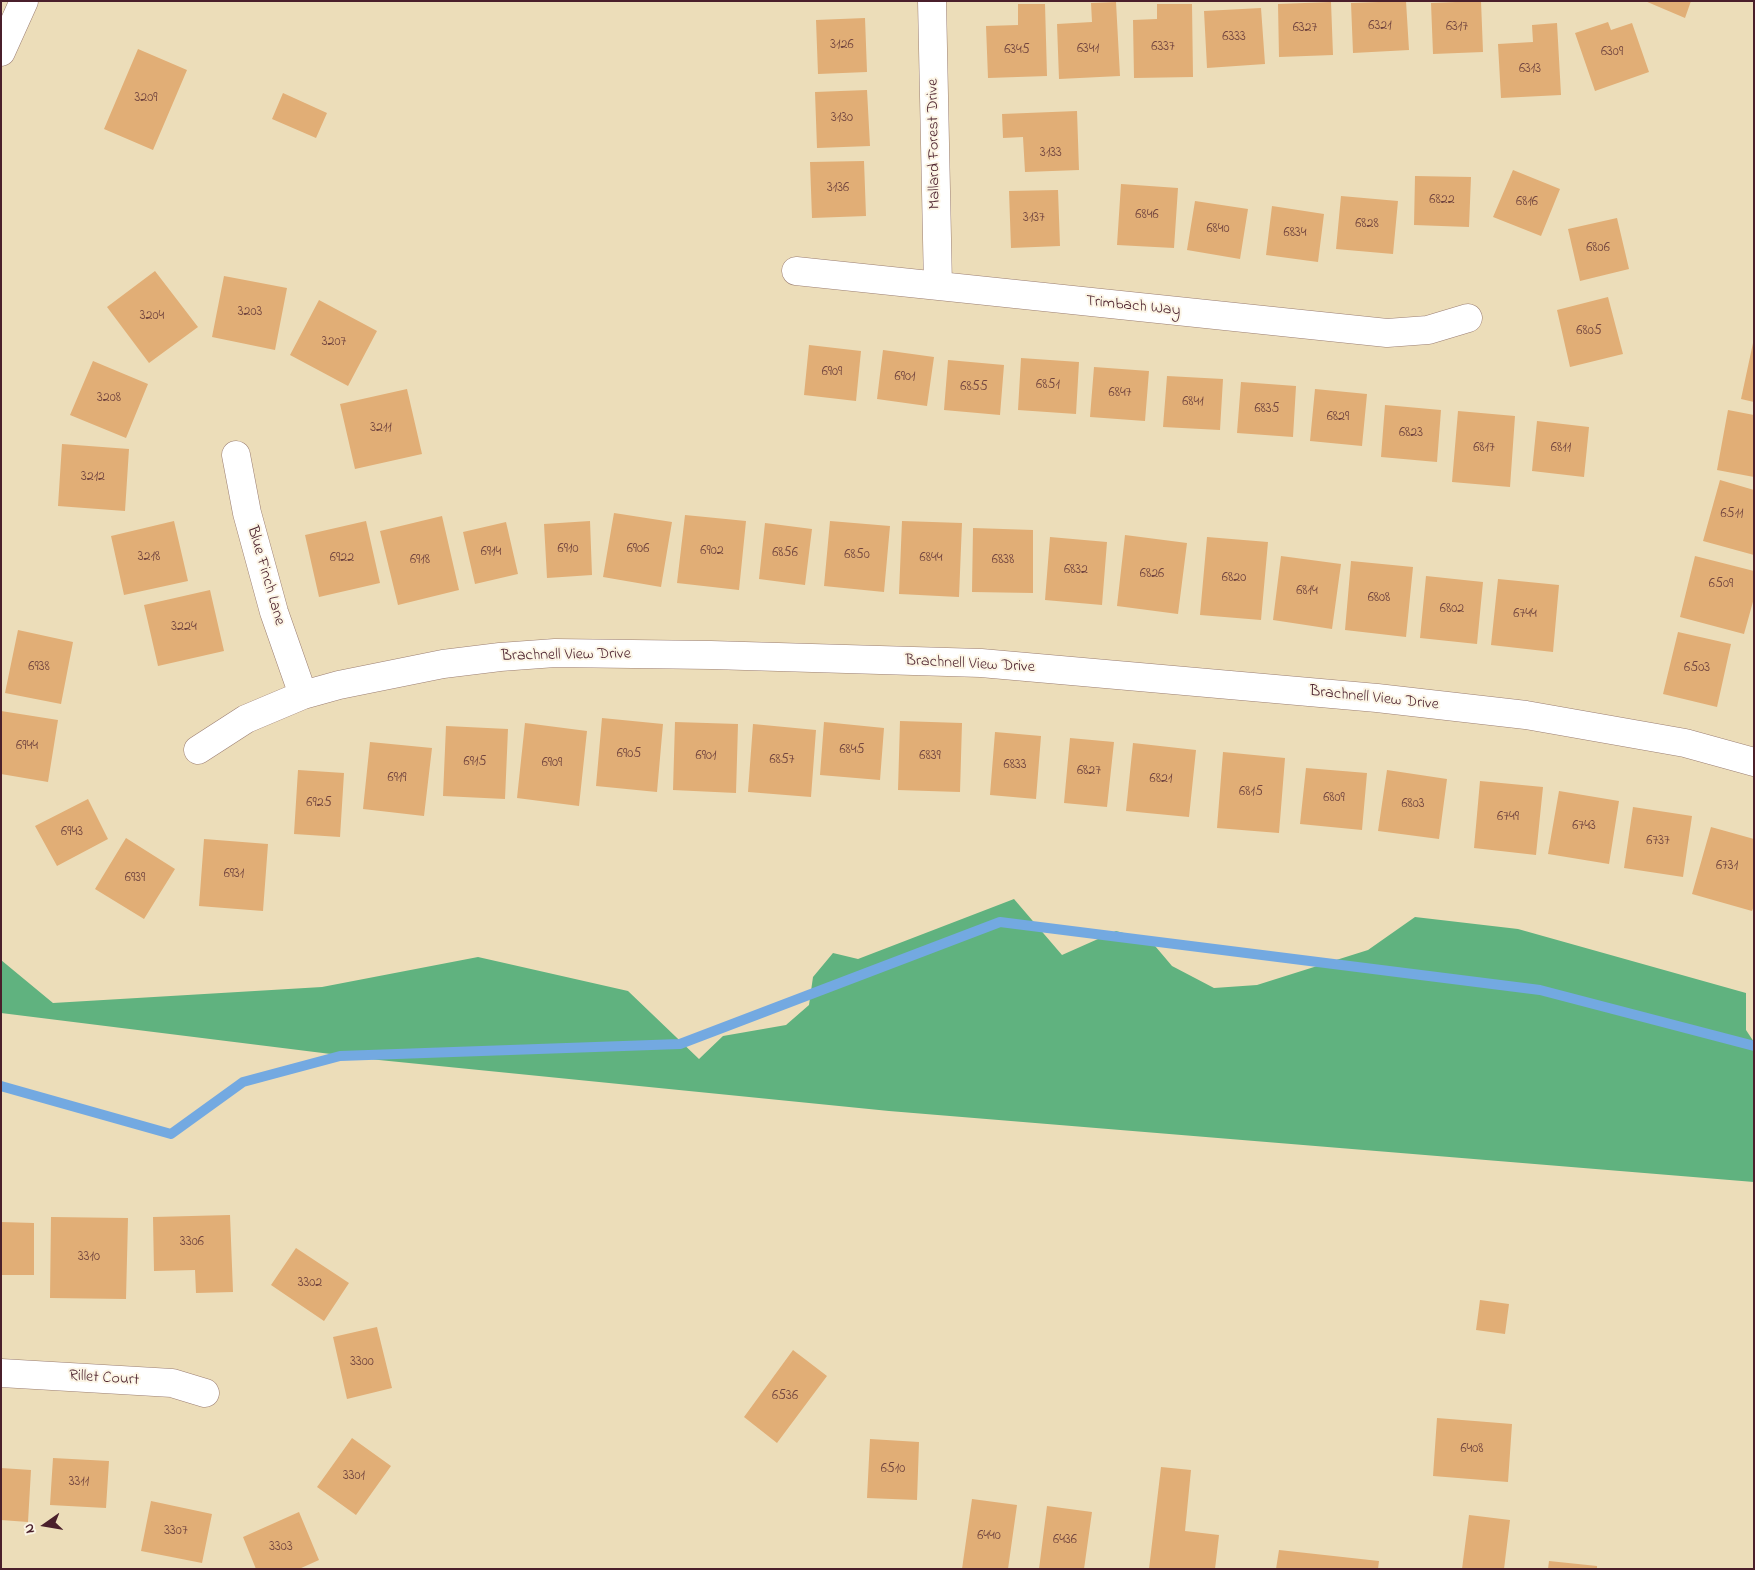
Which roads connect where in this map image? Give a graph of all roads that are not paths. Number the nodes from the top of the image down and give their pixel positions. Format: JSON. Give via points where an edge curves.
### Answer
{"nodes":[{"id":1,"x":24,"y":1,"type":"edge"},
{"id":2,"x":932,"y":1,"type":"edge"},
{"id":3,"x":1,"y":52,"type":"edge"},
{"id":4,"x":796,"y":271,"type":"dead end"},
{"id":5,"x":938,"y":286,"type":"junction"},
{"id":6,"x":1468,"y":318,"type":"dead end"},
{"id":7,"x":236,"y":455,"type":"dead end"},
{"id":8,"x":303,"y":695,"type":"junction"},
{"id":9,"x":198,"y":750,"type":"dead end"},
{"id":10,"x":1754,"y":762,"type":"edge"},
{"id":11,"x":1,"y":1373,"type":"edge"},
{"id":12,"x":204,"y":1393,"type":"dead end"}],
"edges":[{"from":1,"to":3,"type":"street"},
{"from":2,"to":5,"type":"street","name":"Mallard Forest Drive"},
{"from":4,"to":5,"type":"street","name":"Trimbach Way"},
{"from":5,"to":6,"type":"street","name":"Trimbach Way","via":[[1387,333],[1428,330]]},
{"from":7,"to":8,"type":"street","name":"Blue Finch Lane","via":[[247,513],[271,603]]},
{"from":8,"to":9,"type":"street","name":"Brachnell View Drive","via":[[246,719]]},
{"from":8,"to":10,"type":"street","name":"Brachnell View Drive","via":[[443,664],[555,653],[981,663],[1377,698],[1526,715],[1685,743]]},
{"from":11,"to":12,"type":"street","name":"Rillet Court","via":[[172,1383]]}]}
